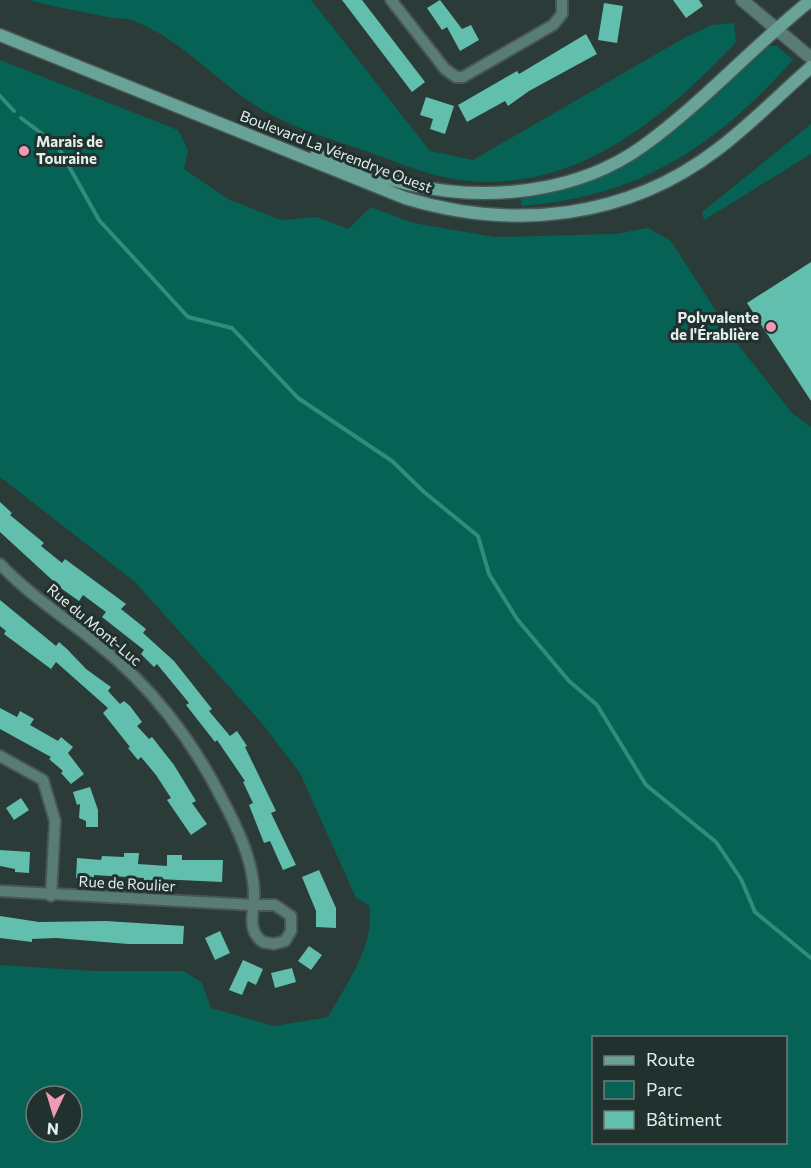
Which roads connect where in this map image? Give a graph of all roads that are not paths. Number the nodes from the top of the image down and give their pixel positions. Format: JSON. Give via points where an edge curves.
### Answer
{"nodes":[{"id":1,"x":391,"y":0,"type":"edge"},
{"id":2,"x":562,"y":0,"type":"edge"},
{"id":3,"x":742,"y":0,"type":"edge"},
{"id":4,"x":811,"y":0,"type":"edge"},
{"id":5,"x":780,"y":33,"type":"junction"},
{"id":6,"x":0,"y":35,"type":"edge"},
{"id":7,"x":811,"y":58,"type":"edge"},
{"id":8,"x":811,"y":68,"type":"edge"},
{"id":9,"x":219,"y":122,"type":"junction"},
{"id":10,"x":0,"y":564,"type":"edge"},
{"id":11,"x":0,"y":756,"type":"edge"},
{"id":12,"x":0,"y":891,"type":"edge"},
{"id":13,"x":51,"y":896,"type":"junction"},
{"id":14,"x":254,"y":905,"type":"junction"}],
"edges":[{"from":1,"to":2,"type":"street","via":[[445,69],[456,77],[463,77],[553,25],[562,14]]},
{"from":3,"to":5,"type":"street"},
{"from":4,"to":5,"type":"main road"},
{"from":5,"to":7,"type":"street"},
{"from":5,"to":9,"type":"main road","via":[[634,152],[576,179],[523,191],[457,192],[411,185]]},
{"from":6,"to":9,"type":"main road","name":"Boulevard La Vérendrye Ouest"},
{"from":8,"to":9,"type":"main road","name":"Boulevard La Vérendrye Ouest","via":[[717,150],[657,186],[604,206],[547,216],[493,216],[428,205]]},
{"from":10,"to":14,"type":"street","name":"Rue du Mont-Luc","via":[[102,646],[187,740],[236,828],[249,867]]},
{"from":11,"to":13,"type":"street","via":[[43,780],[55,821]]},
{"from":12,"to":13,"type":"street","name":"Rue de Roulier"},
{"from":13,"to":14,"type":"street","name":"Rue de Roulier"},
{"from":14,"to":14,"type":"street","name":"Rue du Mont-Luc","via":[[252,923],[258,939],[274,944],[290,937],[288,912],[275,905]]}]}
